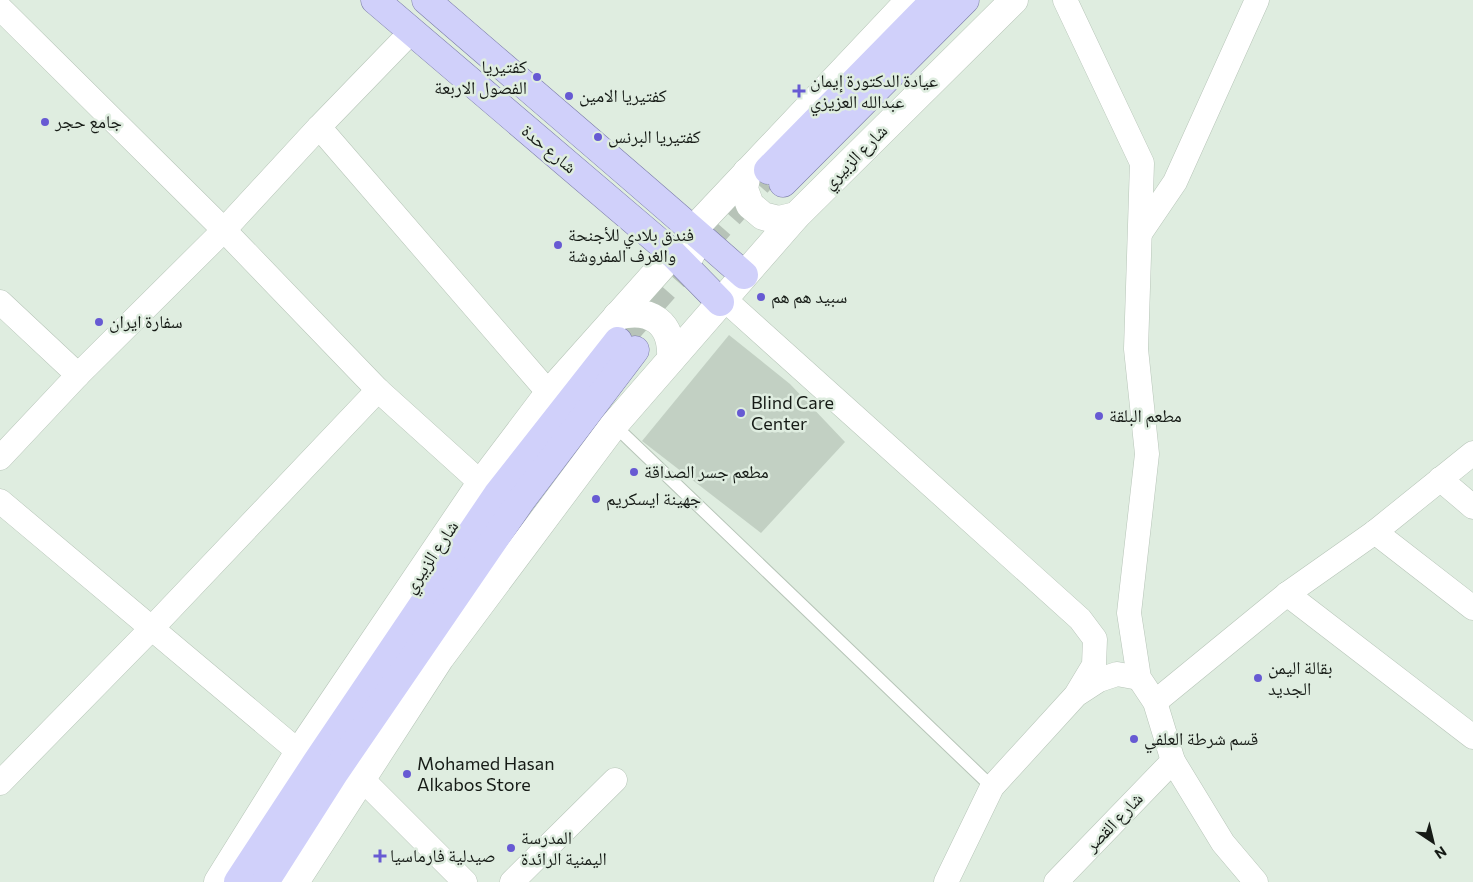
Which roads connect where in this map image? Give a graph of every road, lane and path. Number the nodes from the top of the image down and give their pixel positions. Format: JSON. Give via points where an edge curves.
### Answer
{"nodes":[{"id":1,"x":375,"y":0,"type":"edge"},
{"id":2,"x":910,"y":0,"type":"edge"},
{"id":3,"x":935,"y":0,"type":"edge"},
{"id":4,"x":965,"y":0,"type":"edge"},
{"id":5,"x":1014,"y":0,"type":"edge"},
{"id":6,"x":1065,"y":0,"type":"edge"},
{"id":7,"x":1257,"y":0,"type":"edge"},
{"id":8,"x":434,"y":2,"type":"edge"},
{"id":9,"x":0,"y":8,"type":"edge"},
{"id":10,"x":411,"y":32,"type":"junction"},
{"id":11,"x":319,"y":127,"type":"junction"},
{"id":12,"x":766,"y":175,"type":"junction"},
{"id":13,"x":796,"y":216,"type":"junction"},
{"id":14,"x":224,"y":230,"type":"junction"},
{"id":15,"x":693,"y":230,"type":"junction"},
{"id":16,"x":1141,"y":232,"type":"junction"},
{"id":17,"x":673,"y":254,"type":"junction"},
{"id":18,"x":744,"y":275,"type":"junction"},
{"id":19,"x":722,"y":300,"type":"junction"},
{"id":20,"x":0,"y":302,"type":"edge"},
{"id":21,"x":624,"y":336,"type":"junction"},
{"id":22,"x":671,"y":359,"type":"junction"},
{"id":23,"x":78,"y":375,"type":"junction"},
{"id":24,"x":378,"y":390,"type":"junction"},
{"id":25,"x":550,"y":393,"type":"junction"},
{"id":26,"x":614,"y":426,"type":"junction"},
{"id":27,"x":1473,"y":453,"type":"edge"},
{"id":28,"x":0,"y":458,"type":"edge"},
{"id":29,"x":1440,"y":479,"type":"junction"},
{"id":30,"x":481,"y":483,"type":"junction"},
{"id":31,"x":0,"y":501,"type":"edge"},
{"id":32,"x":1473,"y":508,"type":"edge"},
{"id":33,"x":1375,"y":532,"type":"junction"},
{"id":34,"x":1287,"y":594,"type":"junction"},
{"id":35,"x":1473,"y":608,"type":"edge"},
{"id":36,"x":152,"y":628,"type":"junction"},
{"id":37,"x":1139,"y":678,"type":"junction"},
{"id":38,"x":1076,"y":695,"type":"junction"},
{"id":39,"x":1155,"y":702,"type":"junction"},
{"id":40,"x":1473,"y":737,"type":"edge"},
{"id":41,"x":299,"y":752,"type":"junction"},
{"id":42,"x":1173,"y":761,"type":"junction"},
{"id":43,"x":362,"y":779,"type":"junction"},
{"id":44,"x":615,"y":780,"type":"dead end"},
{"id":45,"x":0,"y":783,"type":"edge"},
{"id":46,"x":992,"y":787,"type":"junction"},
{"id":47,"x":262,"y":875,"type":"edge"},
{"id":48,"x":218,"y":882,"type":"edge"},
{"id":49,"x":465,"y":882,"type":"edge"},
{"id":50,"x":512,"y":882,"type":"edge"},
{"id":51,"x":946,"y":882,"type":"edge"},
{"id":52,"x":1056,"y":882,"type":"edge"},
{"id":53,"x":1256,"y":882,"type":"edge"}],
"edges":[{"from":1,"to":10,"type":"main road","name":"شارع حدة"},
{"from":2,"to":12,"type":"main road","name":"شارع الزبيري"},
{"from":3,"to":12,"type":"main road","name":"شارع الزبيري"},
{"from":4,"to":12,"type":"main road","name":"شارع الزبيري"},
{"from":5,"to":13,"type":"main road","name":"شارع الزبيري"},
{"from":6,"to":16,"type":"street","via":[[1142,163]]},
{"from":7,"to":16,"type":"street","via":[[1175,182]]},
{"from":8,"to":15,"type":"main road","name":"شارع حدة"},
{"from":9,"to":14,"type":"street"},
{"from":10,"to":11,"type":"street"},
{"from":10,"to":17,"type":"main road","name":"شارع حدة"},
{"from":11,"to":14,"type":"street"},
{"from":11,"to":25,"type":"street"},
{"from":12,"to":13,"type":"main road","via":[[744,189],[750,205],[763,216],[780,220]]},
{"from":12,"to":15,"type":"main road","name":"شارع الزبيري"},
{"from":13,"to":18,"type":"main road","name":"شارع الزبيري"},
{"from":14,"to":23,"type":"street"},
{"from":14,"to":24,"type":"street"},
{"from":15,"to":18,"type":"main road","name":"شارع حدة"},
{"from":15,"to":19,"type":"main road","via":[[691,255]]},
{"from":16,"to":37,"type":"street","via":[[1136,349],[1147,454],[1129,613]]},
{"from":17,"to":19,"type":"main road","name":"شارع حدة"},
{"from":17,"to":21,"type":"main road","name":"شارع الزبيري"},
{"from":18,"to":19,"type":"main road","name":"شارع الزبيري"},
{"from":19,"to":22,"type":"main road","name":"شارع الزبيري"},
{"from":19,"to":38,"type":"street","via":[[1080,619],[1095,640],[1094,665]]},
{"from":20,"to":23,"type":"street"},
{"from":21,"to":22,"type":"main road","via":[[631,312],[645,314],[667,331],[672,345]]},
{"from":21,"to":25,"type":"main road","name":"شارع الزبيري"},
{"from":21,"to":47,"type":"main road","name":"شارع الزبيري","via":[[520,502]]},
{"from":22,"to":26,"type":"main road","name":"شارع الزبيري"},
{"from":23,"to":28,"type":"street"},
{"from":24,"to":30,"type":"street"},
{"from":24,"to":36,"type":"street"},
{"from":25,"to":30,"type":"main road","name":"شارع الزبيري"},
{"from":26,"to":43,"type":"main road","name":"شارع الزبيري","via":[[440,658]]},
{"from":26,"to":46,"type":"lane"},
{"from":27,"to":29,"type":"street"},
{"from":29,"to":32,"type":"street"},
{"from":29,"to":33,"type":"street"},
{"from":30,"to":41,"type":"main road","name":"شارع الزبيري"},
{"from":31,"to":36,"type":"street"},
{"from":33,"to":34,"type":"street"},
{"from":33,"to":35,"type":"street"},
{"from":34,"to":39,"type":"street"},
{"from":34,"to":40,"type":"street"},
{"from":36,"to":41,"type":"street"},
{"from":36,"to":45,"type":"street"},
{"from":37,"to":38,"type":"street","via":[[1117,674],[1099,680]]},
{"from":37,"to":39,"type":"street"},
{"from":38,"to":46,"type":"street"},
{"from":39,"to":42,"type":"street"},
{"from":41,"to":47,"type":"main road","name":"شارع الزبيري"},
{"from":42,"to":52,"type":"street","name":"شارع القصر"},
{"from":42,"to":53,"type":"street","via":[[1223,842]]},
{"from":43,"to":47,"type":"main road","name":"شارع الزبيري"},
{"from":43,"to":49,"type":"street"},
{"from":44,"to":50,"type":"street"},
{"from":46,"to":51,"type":"street"},
{"from":47,"to":48,"type":"main road","name":"شارع الزبيري"}]}
